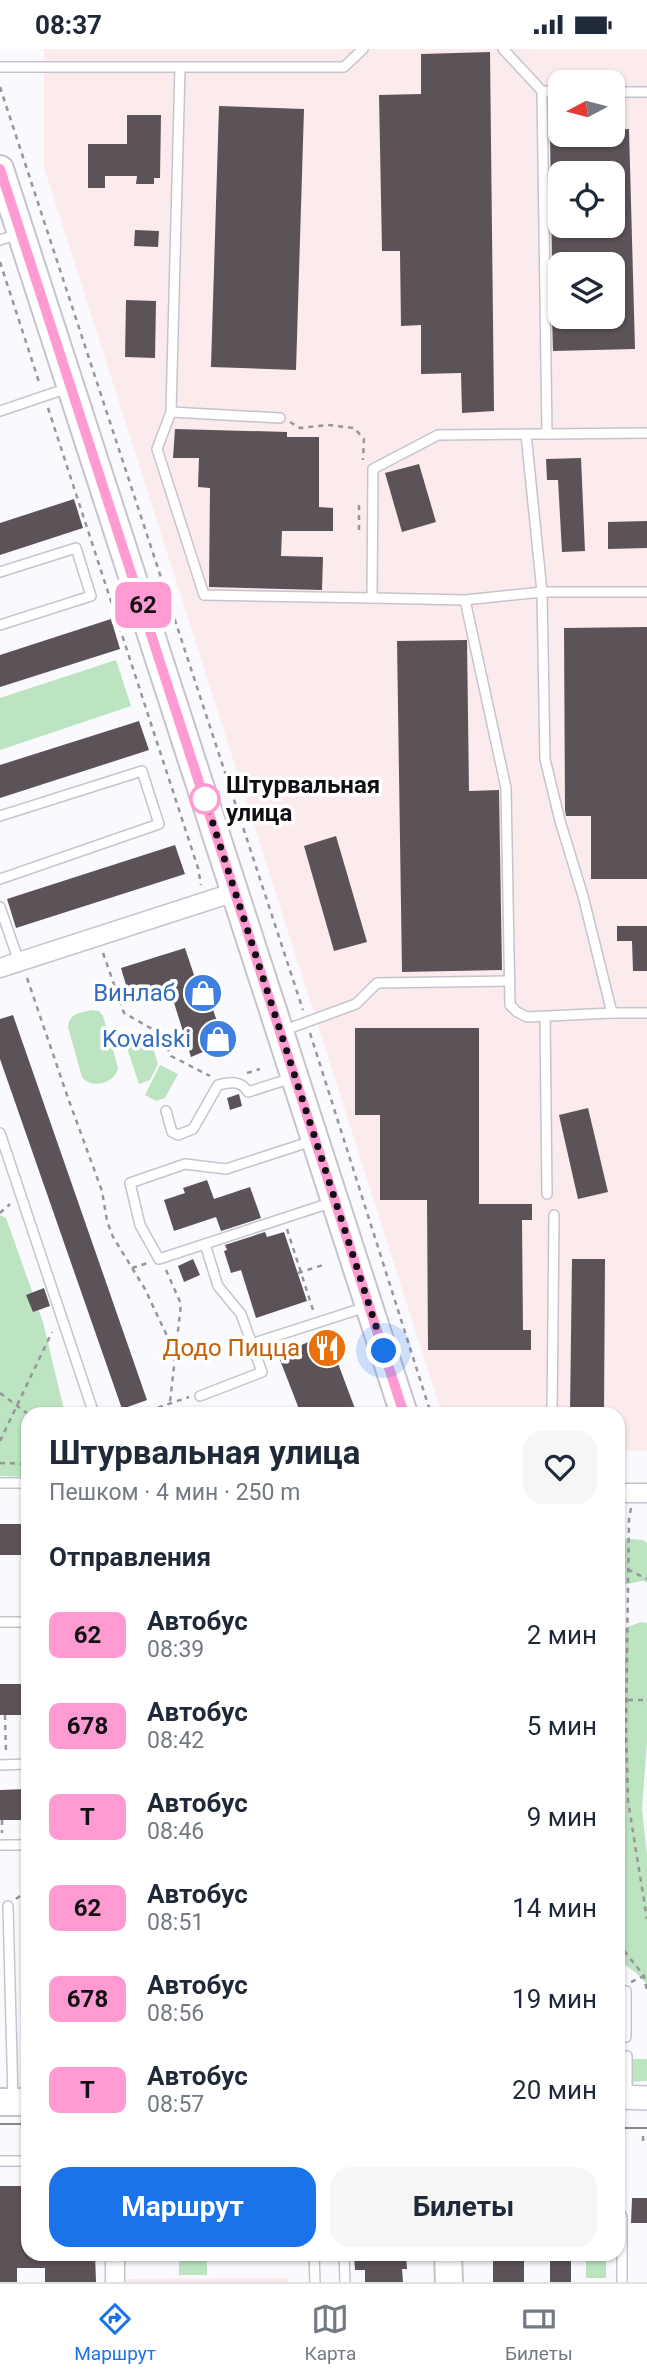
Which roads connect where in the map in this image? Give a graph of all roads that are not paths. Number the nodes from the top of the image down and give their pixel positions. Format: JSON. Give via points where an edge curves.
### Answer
{"nodes":[{"id":1,"x":363,"y":49,"type":"edge"},
{"id":2,"x":503,"y":49,"type":"edge"},
{"id":3,"x":0,"y":67,"type":"edge"},
{"id":4,"x":180,"y":68,"type":"junction"},
{"id":5,"x":542,"y":91,"type":"junction"},
{"id":6,"x":548,"y":91,"type":"edge"},
{"id":7,"x":625,"y":92,"type":"edge"},
{"id":8,"x":647,"y":92,"type":"edge"},
{"id":9,"x":0,"y":169,"type":"edge"},
{"id":10,"x":10,"y":237,"type":"edge"},
{"id":11,"x":72,"y":386,"type":"junction"},
{"id":12,"x":0,"y":411,"type":"edge"},
{"id":13,"x":171,"y":412,"type":"junction"},
{"id":14,"x":280,"y":418,"type":"road end"},
{"id":15,"x":647,"y":433,"type":"edge"},
{"id":16,"x":526,"y":434,"type":"junction"},
{"id":17,"x":547,"y":434,"type":"junction"},
{"id":18,"x":0,"y":572,"type":"edge"},
{"id":19,"x":542,"y":592,"type":"junction"},
{"id":20,"x":647,"y":592,"type":"edge"},
{"id":21,"x":372,"y":598,"type":"junction"},
{"id":22,"x":465,"y":600,"type":"junction"},
{"id":23,"x":0,"y":625,"type":"edge"},
{"id":24,"x":0,"y":816,"type":"edge"},
{"id":25,"x":0,"y":879,"type":"edge"},
{"id":26,"x":235,"y":892,"type":"junction"},
{"id":27,"x":0,"y":907,"type":"edge"},
{"id":28,"x":0,"y":968,"type":"edge"},
{"id":29,"x":23,"y":970,"type":"junction"},
{"id":30,"x":510,"y":981,"type":"junction"},
{"id":31,"x":612,"y":1013,"type":"junction"},
{"id":32,"x":647,"y":1013,"type":"edge"},
{"id":33,"x":545,"y":1017,"type":"junction"},
{"id":34,"x":280,"y":1032,"type":"junction"},
{"id":35,"x":295,"y":1078,"type":"junction"},
{"id":36,"x":166,"y":1111,"type":"dead end"},
{"id":37,"x":0,"y":1133,"type":"edge"},
{"id":38,"x":315,"y":1140,"type":"junction"},
{"id":39,"x":547,"y":1194,"type":"dead end"},
{"id":40,"x":335,"y":1201,"type":"junction"},
{"id":41,"x":554,"y":1215,"type":"dead end"},
{"id":42,"x":205,"y":1244,"type":"junction"},
{"id":43,"x":369,"y":1307,"type":"junction"},
{"id":44,"x":251,"y":1344,"type":"junction"},
{"id":45,"x":200,"y":1396,"type":"road end"},
{"id":46,"x":92,"y":1407,"type":"edge"},
{"id":47,"x":402,"y":1407,"type":"edge"},
{"id":48,"x":552,"y":1407,"type":"edge"},
{"id":49,"x":0,"y":1483,"type":"edge"},
{"id":50,"x":21,"y":1483,"type":"edge"},
{"id":51,"x":625,"y":1493,"type":"edge"},
{"id":52,"x":647,"y":1493,"type":"edge"},
{"id":53,"x":0,"y":1622,"type":"edge"},
{"id":54,"x":21,"y":1622,"type":"edge"},
{"id":55,"x":3,"y":1765,"type":"edge"},
{"id":56,"x":21,"y":1765,"type":"edge"},
{"id":57,"x":2,"y":1845,"type":"dead end"},
{"id":58,"x":21,"y":1845,"type":"edge"},
{"id":59,"x":8,"y":1906,"type":"dead end"},
{"id":60,"x":5,"y":1964,"type":"edge"},
{"id":61,"x":625,"y":1991,"type":"edge"},
{"id":62,"x":626,"y":2037,"type":"dead end"},
{"id":63,"x":627,"y":2056,"type":"dead end"},
{"id":64,"x":631,"y":2097,"type":"edge"},
{"id":65,"x":14,"y":2102,"type":"edge"},
{"id":66,"x":0,"y":2161,"type":"edge"},
{"id":67,"x":21,"y":2161,"type":"edge"},
{"id":68,"x":115,"y":2261,"type":"edge"},
{"id":69,"x":314,"y":2261,"type":"edge"},
{"id":70,"x":344,"y":2261,"type":"edge"},
{"id":71,"x":448,"y":2261,"type":"edge"},
{"id":72,"x":622,"y":2261,"type":"edge"},
{"id":73,"x":115,"y":2282,"type":"edge"},
{"id":74,"x":315,"y":2282,"type":"edge"},
{"id":75,"x":345,"y":2282,"type":"edge"},
{"id":76,"x":449,"y":2282,"type":"edge"},
{"id":77,"x":622,"y":2282,"type":"edge"}],
"edges":[{"from":1,"to":4,"type":"lane","via":[[344,67]]},
{"from":2,"to":5,"type":"lane"},
{"from":3,"to":4,"type":"lane"},
{"from":4,"to":13,"type":"lane"},
{"from":5,"to":6,"type":"lane"},
{"from":5,"to":17,"type":"lane"},
{"from":7,"to":8,"type":"lane"},
{"from":9,"to":10,"type":"main road"},
{"from":10,"to":11,"type":"main road"},
{"from":11,"to":12,"type":"lane"},
{"from":11,"to":26,"type":"main road"},
{"from":13,"to":14,"type":"lane"},
{"from":13,"to":21,"type":"lane","via":[[156,449],[204,595]]},
{"from":15,"to":17,"type":"lane"},
{"from":16,"to":17,"type":"lane"},
{"from":16,"to":19,"type":"lane"},
{"from":16,"to":21,"type":"lane","via":[[438,435],[373,469]]},
{"from":18,"to":23,"type":"lane","via":[[76,548],[91,596]]},
{"from":19,"to":20,"type":"lane"},
{"from":19,"to":22,"type":"lane"},
{"from":19,"to":31,"type":"lane","via":[[545,759]]},
{"from":21,"to":22,"type":"lane"},
{"from":22,"to":30,"type":"lane","via":[[506,788]]},
{"from":24,"to":25,"type":"lane","via":[[142,771],[159,824]]},
{"from":26,"to":29,"type":"street"},
{"from":26,"to":34,"type":"main road"},
{"from":27,"to":29,"type":"lane"},
{"from":28,"to":29,"type":"street"},
{"from":30,"to":33,"type":"lane","via":[[510,1005],[527,1017]]},
{"from":30,"to":34,"type":"lane","via":[[377,983],[356,1005]]},
{"from":31,"to":32,"type":"lane"},
{"from":31,"to":33,"type":"lane"},
{"from":33,"to":39,"type":"lane"},
{"from":34,"to":35,"type":"main road"},
{"from":35,"to":36,"type":"lane","via":[[248,1092],[238,1083],[218,1085],[193,1129],[178,1135],[172,1132]]},
{"from":35,"to":38,"type":"main road"},
{"from":37,"to":46,"type":"lane"},
{"from":38,"to":40,"type":"main road"},
{"from":38,"to":42,"type":"lane","via":[[226,1169],[184,1164],[130,1183],[140,1224],[159,1259]]},
{"from":40,"to":42,"type":"lane"},
{"from":40,"to":43,"type":"main road"},
{"from":41,"to":48,"type":"lane"},
{"from":42,"to":44,"type":"lane","via":[[218,1286],[241,1314]]},
{"from":43,"to":44,"type":"lane"},
{"from":43,"to":47,"type":"main road"},
{"from":44,"to":45,"type":"lane","via":[[262,1373]]},
{"from":49,"to":50,"type":"lane"},
{"from":51,"to":52,"type":"street"},
{"from":53,"to":54,"type":"lane"},
{"from":55,"to":56,"type":"lane"},
{"from":57,"to":58,"type":"lane"},
{"from":59,"to":60,"type":"lane"},
{"from":60,"to":65,"type":"lane"},
{"from":61,"to":62,"type":"lane"},
{"from":63,"to":64,"type":"lane"},
{"from":66,"to":67,"type":"lane"},
{"from":68,"to":73,"type":"street"},
{"from":69,"to":74,"type":"lane"},
{"from":70,"to":75,"type":"lane"},
{"from":71,"to":76,"type":"main road"},
{"from":72,"to":77,"type":"lane"}]}
